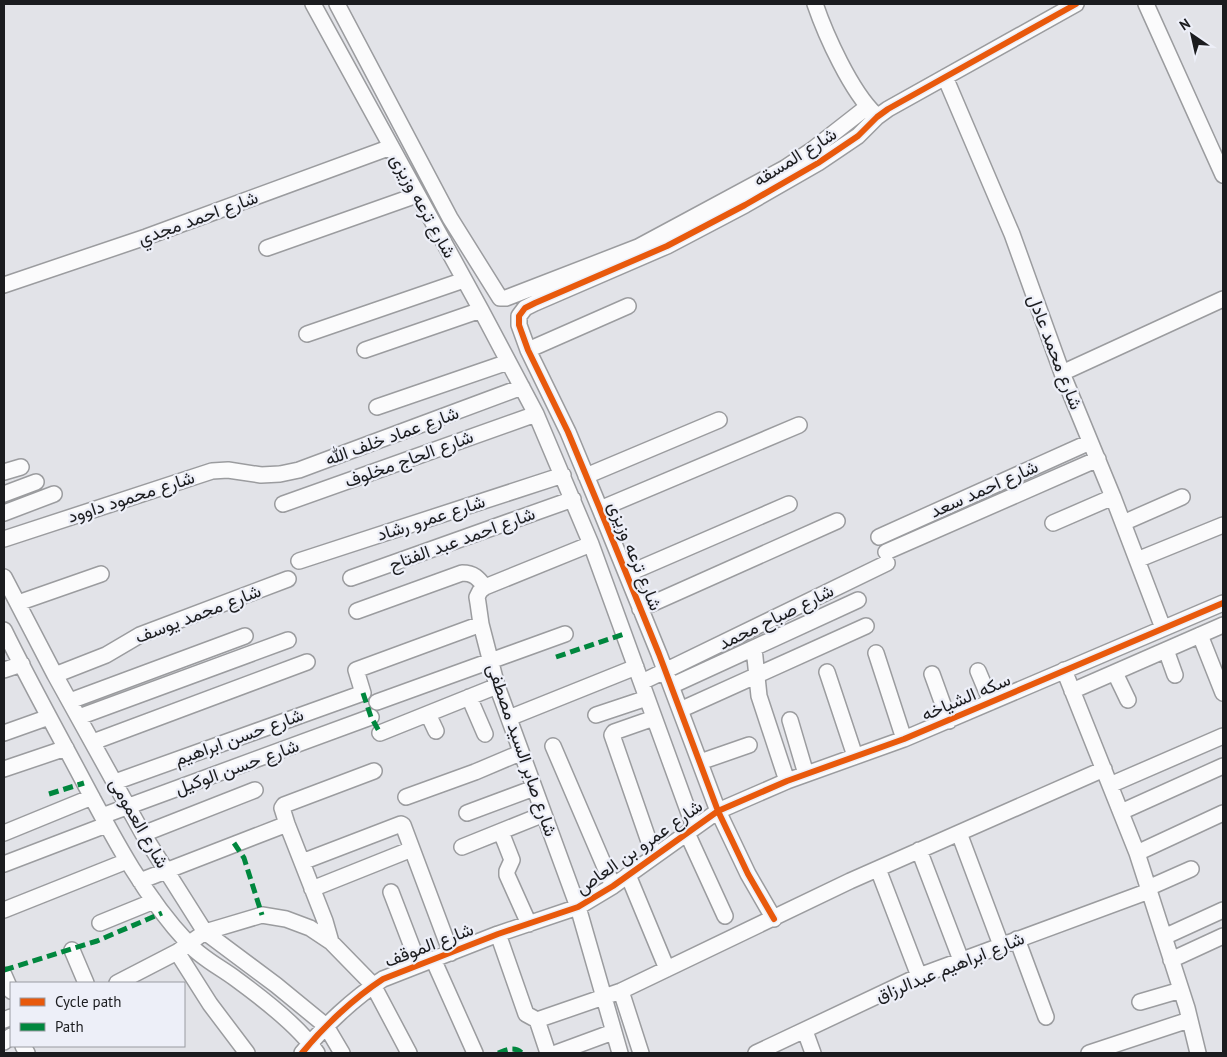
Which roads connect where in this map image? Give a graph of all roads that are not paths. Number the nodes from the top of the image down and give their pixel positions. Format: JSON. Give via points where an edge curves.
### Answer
{"nodes":[{"id":1,"x":313,"y":4,"type":"edge"},
{"id":2,"x":337,"y":4,"type":"edge"},
{"id":3,"x":815,"y":4,"type":"edge"},
{"id":4,"x":1076,"y":4,"type":"edge"},
{"id":5,"x":1146,"y":4,"type":"edge"},
{"id":6,"x":945,"y":77,"type":"junction"},
{"id":7,"x":872,"y":112,"type":"junction"},
{"id":8,"x":391,"y":147,"type":"junction"},
{"id":9,"x":1223,"y":175,"type":"edge"},
{"id":10,"x":418,"y":195,"type":"junction"},
{"id":11,"x":267,"y":248,"type":"dead end"},
{"id":12,"x":464,"y":280,"type":"junction"},
{"id":13,"x":4,"y":285,"type":"edge"},
{"id":14,"x":503,"y":298,"type":"joint"},
{"id":15,"x":1223,"y":299,"type":"edge"},
{"id":16,"x":628,"y":306,"type":"dead end"},
{"id":17,"x":481,"y":310,"type":"junction"},
{"id":18,"x":519,"y":316,"type":"joint"},
{"id":19,"x":307,"y":334,"type":"dead end"},
{"id":20,"x":365,"y":350,"type":"dead end"},
{"id":21,"x":528,"y":350,"type":"junction"},
{"id":22,"x":508,"y":362,"type":"junction"},
{"id":23,"x":1062,"y":373,"type":"junction"},
{"id":24,"x":522,"y":387,"type":"junction"},
{"id":25,"x":377,"y":407,"type":"dead end"},
{"id":26,"x":536,"y":414,"type":"junction"},
{"id":27,"x":719,"y":420,"type":"dead end"},
{"id":28,"x":799,"y":425,"type":"dead end"},
{"id":29,"x":1090,"y":442,"type":"junction"},
{"id":30,"x":1098,"y":459,"type":"junction"},
{"id":31,"x":21,"y":466,"type":"dead end"},
{"id":32,"x":4,"y":472,"type":"edge"},
{"id":33,"x":261,"y":475,"type":"joint"},
{"id":34,"x":563,"y":475,"type":"junction"},
{"id":35,"x":586,"y":476,"type":"junction"},
{"id":36,"x":36,"y":482,"type":"dead end"},
{"id":37,"x":4,"y":494,"type":"edge"},
{"id":38,"x":54,"y":494,"type":"dead end"},
{"id":39,"x":1113,"y":497,"type":"junction"},
{"id":40,"x":1182,"y":497,"type":"dead end"},
{"id":41,"x":573,"y":499,"type":"junction"},
{"id":42,"x":283,"y":504,"type":"dead end"},
{"id":43,"x":789,"y":504,"type":"dead end"},
{"id":44,"x":600,"y":509,"type":"junction"},
{"id":45,"x":4,"y":512,"type":"edge"},
{"id":46,"x":837,"y":521,"type":"dead end"},
{"id":47,"x":1053,"y":523,"type":"dead end"},
{"id":48,"x":1123,"y":523,"type":"junction"},
{"id":49,"x":1223,"y":525,"type":"edge"},
{"id":50,"x":879,"y":537,"type":"dead end"},
{"id":51,"x":4,"y":539,"type":"edge"},
{"id":52,"x":591,"y":544,"type":"junction"},
{"id":53,"x":1137,"y":560,"type":"junction"},
{"id":54,"x":299,"y":561,"type":"dead end"},
{"id":55,"x":101,"y":574,"type":"dead end"},
{"id":56,"x":627,"y":574,"type":"junction"},
{"id":57,"x":4,"y":577,"type":"edge"},
{"id":58,"x":351,"y":578,"type":"dead end"},
{"id":59,"x":288,"y":579,"type":"dead end"},
{"id":60,"x":482,"y":589,"type":"junction"},
{"id":61,"x":858,"y":600,"type":"dead end"},
{"id":62,"x":18,"y":603,"type":"junction"},
{"id":63,"x":1220,"y":604,"type":"edge"},
{"id":64,"x":640,"y":609,"type":"junction"},
{"id":65,"x":357,"y":612,"type":"dead end"},
{"id":66,"x":481,"y":624,"type":"junction"},
{"id":67,"x":1223,"y":624,"type":"edge"},
{"id":68,"x":866,"y":626,"type":"dead end"},
{"id":69,"x":1160,"y":629,"type":"junction"},
{"id":70,"x":4,"y":630,"type":"edge"},
{"id":71,"x":565,"y":634,"type":"dead end"},
{"id":72,"x":1200,"y":635,"type":"junction"},
{"id":73,"x":245,"y":636,"type":"dead end"},
{"id":74,"x":288,"y":640,"type":"dead end"},
{"id":75,"x":754,"y":648,"type":"junction"},
{"id":76,"x":1165,"y":651,"type":"junction"},
{"id":77,"x":876,"y":653,"type":"dead end"},
{"id":78,"x":307,"y":662,"type":"dead end"},
{"id":79,"x":490,"y":662,"type":"junction"},
{"id":80,"x":22,"y":664,"type":"junction"},
{"id":81,"x":636,"y":667,"type":"junction"},
{"id":82,"x":4,"y":670,"type":"edge"},
{"id":83,"x":1064,"y":670,"type":"junction"},
{"id":84,"x":978,"y":671,"type":"dead end"},
{"id":85,"x":665,"y":672,"type":"junction"},
{"id":86,"x":827,"y":672,"type":"dead end"},
{"id":87,"x":1115,"y":673,"type":"junction"},
{"id":88,"x":932,"y":674,"type":"dead end"},
{"id":89,"x":1176,"y":674,"type":"dead end"},
{"id":90,"x":55,"y":675,"type":"junction"},
{"id":91,"x":757,"y":675,"type":"junction"},
{"id":92,"x":642,"y":682,"type":"junction"},
{"id":93,"x":496,"y":686,"type":"junction"},
{"id":94,"x":671,"y":686,"type":"junction"},
{"id":95,"x":1072,"y":691,"type":"junction"},
{"id":96,"x":1223,"y":693,"type":"edge"},
{"id":97,"x":67,"y":695,"type":"junction"},
{"id":98,"x":469,"y":697,"type":"junction"},
{"id":99,"x":647,"y":698,"type":"junction"},
{"id":100,"x":40,"y":700,"type":"junction"},
{"id":101,"x":1128,"y":700,"type":"dead end"},
{"id":102,"x":377,"y":702,"type":"dead end"},
{"id":103,"x":991,"y":702,"type":"junction"},
{"id":104,"x":680,"y":710,"type":"junction"},
{"id":105,"x":428,"y":714,"type":"junction"},
{"id":106,"x":596,"y":715,"type":"dead end"},
{"id":107,"x":49,"y":717,"type":"junction"},
{"id":108,"x":79,"y":717,"type":"junction"},
{"id":109,"x":371,"y":717,"type":"dead end"},
{"id":110,"x":509,"y":718,"type":"junction"},
{"id":111,"x":654,"y":718,"type":"junction"},
{"id":112,"x":790,"y":720,"type":"dead end"},
{"id":113,"x":949,"y":721,"type":"junction"},
{"id":114,"x":436,"y":730,"type":"dead end"},
{"id":115,"x":4,"y":733,"type":"edge"},
{"id":116,"x":380,"y":733,"type":"dead end"},
{"id":117,"x":486,"y":734,"type":"dead end"},
{"id":118,"x":1223,"y":736,"type":"edge"},
{"id":119,"x":904,"y":739,"type":"junction"},
{"id":120,"x":93,"y":742,"type":"junction"},
{"id":121,"x":749,"y":745,"type":"dead end"},
{"id":122,"x":553,"y":746,"type":"dead end"},
{"id":123,"x":66,"y":748,"type":"junction"},
{"id":124,"x":520,"y":753,"type":"junction"},
{"id":125,"x":855,"y":756,"type":"junction"},
{"id":126,"x":700,"y":762,"type":"junction"},
{"id":127,"x":1223,"y":766,"type":"edge"},
{"id":128,"x":4,"y":769,"type":"edge"},
{"id":129,"x":1104,"y":769,"type":"junction"},
{"id":130,"x":374,"y":771,"type":"dead end"},
{"id":131,"x":806,"y":774,"type":"junction"},
{"id":132,"x":787,"y":781,"type":"junction"},
{"id":133,"x":115,"y":782,"type":"junction"},
{"id":134,"x":1110,"y":785,"type":"junction"},
{"id":135,"x":534,"y":788,"type":"junction"},
{"id":136,"x":255,"y":790,"type":"dead end"},
{"id":137,"x":92,"y":798,"type":"junction"},
{"id":138,"x":406,"y":798,"type":"dead end"},
{"id":139,"x":128,"y":806,"type":"junction"},
{"id":140,"x":718,"y":811,"type":"junction"},
{"id":141,"x":1121,"y":812,"type":"junction"},
{"id":142,"x":467,"y":813,"type":"dead end"},
{"id":143,"x":1223,"y":813,"type":"edge"},
{"id":144,"x":544,"y":814,"type":"junction"},
{"id":145,"x":104,"y":820,"type":"junction"},
{"id":146,"x":287,"y":824,"type":"junction"},
{"id":147,"x":691,"y":830,"type":"junction"},
{"id":148,"x":502,"y":832,"type":"junction"},
{"id":149,"x":4,"y":833,"type":"edge"},
{"id":150,"x":959,"y":833,"type":"junction"},
{"id":151,"x":143,"y":834,"type":"junction"},
{"id":152,"x":462,"y":847,"type":"dead end"},
{"id":153,"x":412,"y":849,"type":"junction"},
{"id":154,"x":919,"y":850,"type":"junction"},
{"id":155,"x":1136,"y":853,"type":"junction"},
{"id":156,"x":654,"y":856,"type":"junction"},
{"id":157,"x":127,"y":861,"type":"junction"},
{"id":158,"x":302,"y":862,"type":"junction"},
{"id":159,"x":4,"y":864,"type":"edge"},
{"id":160,"x":878,"y":868,"type":"junction"},
{"id":161,"x":1191,"y":869,"type":"dead end"},
{"id":162,"x":166,"y":871,"type":"junction"},
{"id":163,"x":628,"y":876,"type":"junction"},
{"id":164,"x":140,"y":881,"type":"junction"},
{"id":165,"x":613,"y":886,"type":"junction"},
{"id":166,"x":312,"y":889,"type":"junction"},
{"id":167,"x":1148,"y":889,"type":"junction"},
{"id":168,"x":391,"y":892,"type":"dead end"},
{"id":169,"x":154,"y":902,"type":"junction"},
{"id":170,"x":578,"y":907,"type":"junction"},
{"id":171,"x":4,"y":910,"type":"edge"},
{"id":172,"x":1223,"y":910,"type":"edge"},
{"id":173,"x":725,"y":916,"type":"dead end"},
{"id":174,"x":774,"y":919,"type":"junction"},
{"id":175,"x":100,"y":923,"type":"dead end"},
{"id":176,"x":529,"y":924,"type":"junction"},
{"id":177,"x":205,"y":932,"type":"junction"},
{"id":178,"x":498,"y":934,"type":"junction"},
{"id":179,"x":1223,"y":936,"type":"edge"},
{"id":180,"x":1164,"y":937,"type":"junction"},
{"id":181,"x":1017,"y":939,"type":"junction"},
{"id":182,"x":331,"y":942,"type":"junction"},
{"id":183,"x":1001,"y":945,"type":"junction"},
{"id":184,"x":183,"y":948,"type":"junction"},
{"id":185,"x":72,"y":950,"type":"dead end"},
{"id":186,"x":451,"y":953,"type":"junction"},
{"id":187,"x":961,"y":960,"type":"junction"},
{"id":188,"x":1171,"y":960,"type":"junction"},
{"id":189,"x":426,"y":962,"type":"junction"},
{"id":190,"x":247,"y":963,"type":"junction"},
{"id":191,"x":668,"y":969,"type":"junction"},
{"id":192,"x":4,"y":974,"type":"edge"},
{"id":193,"x":919,"y":976,"type":"junction"},
{"id":194,"x":236,"y":979,"type":"junction"},
{"id":195,"x":86,"y":982,"type":"edge"},
{"id":196,"x":118,"y":982,"type":"edge"},
{"id":197,"x":373,"y":985,"type":"junction"},
{"id":198,"x":10,"y":989,"type":"edge"},
{"id":199,"x":1181,"y":990,"type":"junction"},
{"id":200,"x":621,"y":991,"type":"junction"},
{"id":201,"x":603,"y":997,"type":"junction"},
{"id":202,"x":1140,"y":1002,"type":"dead end"},
{"id":203,"x":1046,"y":1018,"type":"dead end"},
{"id":204,"x":537,"y":1020,"type":"junction"},
{"id":205,"x":1190,"y":1020,"type":"junction"},
{"id":206,"x":326,"y":1026,"type":"junction"},
{"id":207,"x":805,"y":1031,"type":"junction"},
{"id":208,"x":613,"y":1032,"type":"junction"},
{"id":209,"x":787,"y":1047,"type":"edge"},
{"id":210,"x":310,"y":1050,"type":"edge"},
{"id":211,"x":247,"y":1053,"type":"edge"},
{"id":212,"x":342,"y":1053,"type":"edge"},
{"id":213,"x":409,"y":1053,"type":"edge"},
{"id":214,"x":475,"y":1053,"type":"edge"},
{"id":215,"x":548,"y":1053,"type":"edge"},
{"id":216,"x":556,"y":1053,"type":"edge"},
{"id":217,"x":620,"y":1053,"type":"edge"},
{"id":218,"x":641,"y":1053,"type":"edge"},
{"id":219,"x":756,"y":1053,"type":"edge"},
{"id":220,"x":813,"y":1053,"type":"edge"},
{"id":221,"x":1089,"y":1053,"type":"edge"},
{"id":222,"x":1198,"y":1053,"type":"edge"}],
"edges":[{"from":1,"to":8,"type":"street","name":"شارع ترعه وزيزى"},
{"from":2,"to":14,"type":"street","name":"شارع ترعه وزيزى","via":[[450,218],[497,295]]},
{"from":3,"to":7,"type":"street","via":[[839,60]]},
{"from":4,"to":6,"type":"street","name":"شارع المسقه"},
{"from":5,"to":9,"type":"street"},
{"from":6,"to":7,"type":"street","name":"شارع المسقه"},
{"from":6,"to":23,"type":"street","name":"شارع محمد عادل","via":[[1012,234]]},
{"from":7,"to":14,"type":"street","name":"شارع المسقه","via":[[785,168],[638,247]]},
{"from":7,"to":18,"type":"street","name":"شارع المسقه","via":[[858,136],[818,163],[667,246],[535,303]]},
{"from":8,"to":10,"type":"street","name":"شارع ترعه وزيزى"},
{"from":8,"to":13,"type":"street","name":"شارع احمد مجدي"},
{"from":10,"to":11,"type":"street"},
{"from":10,"to":12,"type":"street","name":"شارع ترعه وزيزى"},
{"from":12,"to":17,"type":"street","name":"شارع ترعه وزيزى"},
{"from":12,"to":19,"type":"street"},
{"from":15,"to":23,"type":"street"},
{"from":16,"to":21,"type":"street"},
{"from":17,"to":20,"type":"street"},
{"from":17,"to":22,"type":"street","name":"شارع ترعه وزيزى"},
{"from":18,"to":21,"type":"street","name":"شارع ترعه وزيزى"},
{"from":21,"to":35,"type":"street","name":"شارع ترعه وزيزى"},
{"from":22,"to":24,"type":"street","name":"شارع ترعه وزيزى"},
{"from":22,"to":25,"type":"street"},
{"from":23,"to":29,"type":"street","name":"شارع محمد عادل"},
{"from":24,"to":26,"type":"street","name":"شارع ترعه وزيزى"},
{"from":24,"to":33,"type":"street","name":"شارع عماد خلف الله","via":[[299,470]]},
{"from":26,"to":34,"type":"street","name":"شارع ترعه وزيزى"},
{"from":26,"to":42,"type":"street","name":"شارع الحاج مخلوف"},
{"from":27,"to":35,"type":"street"},
{"from":28,"to":44,"type":"street"},
{"from":29,"to":30,"type":"street","name":"شارع محمد عادل"},
{"from":29,"to":50,"type":"street","name":"شارع احمد سعد"},
{"from":30,"to":39,"type":"street","name":"شارع محمد عادل"},
{"from":30,"to":85,"type":"street","name":"شارع صباح محمد","via":[[886,558]]},
{"from":31,"to":32,"type":"street"},
{"from":33,"to":51,"type":"street","name":"شارع محمود داوود","via":[[228,470],[202,474]]},
{"from":34,"to":41,"type":"street","name":"شارع ترعه وزيزى"},
{"from":34,"to":54,"type":"street","name":"شارع عمرو رشاد"},
{"from":35,"to":44,"type":"street","name":"شارع ترعه وزيزى"},
{"from":36,"to":37,"type":"street"},
{"from":38,"to":45,"type":"street"},
{"from":39,"to":47,"type":"street"},
{"from":39,"to":48,"type":"street","name":"شارع محمد عادل"},
{"from":40,"to":48,"type":"street"},
{"from":41,"to":52,"type":"street","name":"شارع ترعه وزيزى"},
{"from":41,"to":58,"type":"street","name":"شارع احمد عبد الفتاح"},
{"from":43,"to":56,"type":"street"},
{"from":44,"to":56,"type":"street","name":"شارع ترعه وزيزى"},
{"from":46,"to":64,"type":"street"},
{"from":48,"to":53,"type":"street","name":"شارع محمد عادل"},
{"from":49,"to":53,"type":"street"},
{"from":52,"to":60,"type":"street"},
{"from":52,"to":81,"type":"street","name":"شارع ترعه وزيزى"},
{"from":53,"to":69,"type":"street","name":"شارع محمد عادل"},
{"from":55,"to":62,"type":"street"},
{"from":56,"to":64,"type":"street","name":"شارع ترعه وزيزى"},
{"from":57,"to":62,"type":"street","name":"شارع العمومى"},
{"from":59,"to":90,"type":"street","name":"شارع محمد يوسف","via":[[140,634],[106,655]]},
{"from":60,"to":65,"type":"street","via":[[477,577],[462,573]]},
{"from":60,"to":66,"type":"street","name":"شارع صابر السيد مصطفى","via":[[478,597]]},
{"from":61,"to":75,"type":"street"},
{"from":62,"to":90,"type":"street","name":"شارع العمومى"},
{"from":63,"to":67,"type":"street"},
{"from":63,"to":69,"type":"street","name":"سكه الشياخه"},
{"from":64,"to":85,"type":"street","name":"شارع ترعه وزيزى"},
{"from":66,"to":79,"type":"street","name":"شارع صابر السيد مصطفى"},
{"from":66,"to":133,"type":"street","name":"شارع حسن ابراهيم","via":[[356,670],[363,693]]},
{"from":67,"to":72,"type":"street"},
{"from":68,"to":91,"type":"street"},
{"from":69,"to":76,"type":"street","name":"شارع محمد عادل"},
{"from":69,"to":83,"type":"street","name":"سكه الشياخه"},
{"from":70,"to":80,"type":"street","name":"شارع العمومى"},
{"from":71,"to":79,"type":"street"},
{"from":72,"to":76,"type":"street"},
{"from":72,"to":96,"type":"street"},
{"from":73,"to":97,"type":"street"},
{"from":74,"to":108,"type":"street"},
{"from":75,"to":91,"type":"street"},
{"from":75,"to":94,"type":"street"},
{"from":76,"to":87,"type":"street"},
{"from":76,"to":89,"type":"street","name":"شارع محمد عادل"},
{"from":77,"to":119,"type":"street"},
{"from":78,"to":120,"type":"street"},
{"from":79,"to":93,"type":"street","name":"شارع صابر السيد مصطفى"},
{"from":79,"to":102,"type":"street"},
{"from":80,"to":82,"type":"street"},
{"from":80,"to":100,"type":"street","name":"شارع العمومى"},
{"from":81,"to":92,"type":"street","name":"شارع ترعه وزيزى"},
{"from":81,"to":110,"type":"street"},
{"from":83,"to":95,"type":"street"},
{"from":83,"to":103,"type":"street","name":"سكه الشياخه"},
{"from":84,"to":103,"type":"street"},
{"from":85,"to":92,"type":"street","name":"شارع صباح محمد"},
{"from":85,"to":94,"type":"street","name":"شارع ترعه وزيزى"},
{"from":86,"to":125,"type":"street"},
{"from":87,"to":95,"type":"street"},
{"from":87,"to":101,"type":"street"},
{"from":88,"to":113,"type":"street"},
{"from":90,"to":97,"type":"street","name":"شارع العمومى"},
{"from":91,"to":104,"type":"street"},
{"from":91,"to":132,"type":"street","via":[[762,703]]},
{"from":92,"to":99,"type":"street","name":"شارع ترعه وزيزى"},
{"from":93,"to":98,"type":"street"},
{"from":93,"to":110,"type":"street","name":"شارع صابر السيد مصطفى"},
{"from":94,"to":104,"type":"street","name":"شارع ترعه وزيزى"},
{"from":95,"to":129,"type":"street"},
{"from":97,"to":100,"type":"street"},
{"from":97,"to":108,"type":"street","name":"شارع العمومى"},
{"from":98,"to":105,"type":"street"},
{"from":98,"to":117,"type":"street"},
{"from":99,"to":106,"type":"street"},
{"from":99,"to":111,"type":"street","name":"شارع ترعه وزيزى"},
{"from":100,"to":107,"type":"street","name":"شارع العمومى"},
{"from":103,"to":113,"type":"street","name":"سكه الشياخه"},
{"from":104,"to":126,"type":"street","name":"شارع ترعه وزيزى"},
{"from":105,"to":114,"type":"street"},
{"from":105,"to":116,"type":"street"},
{"from":107,"to":115,"type":"street"},
{"from":107,"to":123,"type":"street","name":"شارع العمومى"},
{"from":108,"to":120,"type":"street","name":"شارع العمومى"},
{"from":109,"to":139,"type":"street","name":"شارع حسن الوكيل"},
{"from":110,"to":124,"type":"street","name":"شارع صابر السيد مصطفى"},
{"from":111,"to":147,"type":"street","name":"شارع ترعه وزيزى"},
{"from":111,"to":156,"type":"street","via":[[612,733]]},
{"from":112,"to":131,"type":"street"},
{"from":113,"to":119,"type":"street","name":"سكه الشياخه"},
{"from":118,"to":134,"type":"street"},
{"from":119,"to":125,"type":"street","name":"سكه الشياخه"},
{"from":120,"to":133,"type":"street","name":"شارع العمومى"},
{"from":121,"to":126,"type":"street"},
{"from":122,"to":165,"type":"street"},
{"from":123,"to":128,"type":"street"},
{"from":123,"to":137,"type":"street","name":"شارع العمومى"},
{"from":124,"to":135,"type":"street","name":"شارع صابر السيد مصطفى"},
{"from":124,"to":138,"type":"street"},
{"from":125,"to":131,"type":"street","name":"سكه الشياخه"},
{"from":126,"to":140,"type":"street","name":"شارع ترعه وزيزى"},
{"from":127,"to":141,"type":"street"},
{"from":129,"to":134,"type":"street"},
{"from":129,"to":150,"type":"street"},
{"from":130,"to":146,"type":"street","via":[[284,806]]},
{"from":131,"to":132,"type":"street","name":"سكه الشياخه"},
{"from":132,"to":140,"type":"street","name":"سكه الشياخه"},
{"from":133,"to":139,"type":"street","name":"شارع العمومى"},
{"from":134,"to":141,"type":"street"},
{"from":135,"to":142,"type":"street"},
{"from":135,"to":144,"type":"street","name":"شارع صابر السيد مصطفى"},
{"from":136,"to":151,"type":"street"},
{"from":137,"to":145,"type":"street","name":"شارع العمومى"},
{"from":137,"to":149,"type":"street"},
{"from":139,"to":145,"type":"street","name":"شارع حسن الوكيل"},
{"from":139,"to":151,"type":"street","name":"شارع العمومى"},
{"from":140,"to":147,"type":"street","name":"شارع عمرو بن العاص"},
{"from":140,"to":174,"type":"street","name":"شارع ترعه وزيزى"},
{"from":141,"to":155,"type":"street"},
{"from":143,"to":155,"type":"street"},
{"from":144,"to":148,"type":"street"},
{"from":144,"to":170,"type":"street","name":"شارع صابر السيد مصطفى"},
{"from":145,"to":157,"type":"street","name":"شارع العمومى"},
{"from":145,"to":159,"type":"street","name":"شارع حسن الوكيل"},
{"from":146,"to":158,"type":"street"},
{"from":146,"to":162,"type":"street"},
{"from":147,"to":156,"type":"street","name":"شارع عمرو بن العاص"},
{"from":147,"to":173,"type":"street","name":"شارع ترعه وزيزى"},
{"from":148,"to":152,"type":"street"},
{"from":148,"to":176,"type":"street","via":[[512,860],[507,875]]},
{"from":150,"to":154,"type":"street"},
{"from":150,"to":183,"type":"street"},
{"from":151,"to":162,"type":"street","name":"شارع العمومى"},
{"from":153,"to":158,"type":"street","via":[[401,824]]},
{"from":153,"to":166,"type":"street"},
{"from":153,"to":186,"type":"street"},
{"from":154,"to":160,"type":"street"},
{"from":154,"to":187,"type":"street"},
{"from":155,"to":167,"type":"street"},
{"from":156,"to":163,"type":"street","name":"شارع عمرو بن العاص"},
{"from":157,"to":164,"type":"street","name":"شارع العمومى"},
{"from":157,"to":171,"type":"street"},
{"from":158,"to":166,"type":"street"},
{"from":160,"to":174,"type":"street"},
{"from":160,"to":193,"type":"street"},
{"from":161,"to":167,"type":"street","name":"شارع ابراهيم عبدالرزاق"},
{"from":162,"to":164,"type":"street"},
{"from":162,"to":177,"type":"street","name":"شارع العمومى"},
{"from":163,"to":165,"type":"street","name":"شارع عمرو بن العاص"},
{"from":163,"to":191,"type":"street"},
{"from":164,"to":169,"type":"street","name":"شارع العمومى"},
{"from":165,"to":170,"type":"street","name":"شارع عمرو بن العاص"},
{"from":166,"to":182,"type":"street"},
{"from":167,"to":180,"type":"street"},
{"from":167,"to":181,"type":"street","name":"شارع ابراهيم عبدالرزاق"},
{"from":168,"to":189,"type":"street"},
{"from":169,"to":175,"type":"street"},
{"from":169,"to":184,"type":"street","name":"شارع العمومى"},
{"from":170,"to":176,"type":"street","name":"شارع الموقف"},
{"from":170,"to":201,"type":"street","name":"شارع صابر السيد مصطفى"},
{"from":172,"to":180,"type":"street"},
{"from":174,"to":191,"type":"street"},
{"from":176,"to":178,"type":"street","name":"شارع الموقف"},
{"from":177,"to":182,"type":"street","via":[[262,915],[298,923]]},
{"from":177,"to":184,"type":"street"},
{"from":177,"to":190,"type":"street","name":"شارع العمومى"},
{"from":178,"to":186,"type":"street","name":"شارع الموقف"},
{"from":178,"to":204,"type":"street","via":[[526,1014]]},
{"from":179,"to":188,"type":"street"},
{"from":180,"to":188,"type":"street"},
{"from":181,"to":183,"type":"street","name":"شارع ابراهيم عبدالرزاق"},
{"from":181,"to":203,"type":"street"},
{"from":182,"to":197,"type":"street"},
{"from":183,"to":187,"type":"street","name":"شارع ابراهيم عبدالرزاق"},
{"from":184,"to":194,"type":"street","name":"شارع العمومى"},
{"from":184,"to":196,"type":"street"},
{"from":184,"to":211,"type":"street","via":[[210,1004]]},
{"from":185,"to":195,"type":"street"},
{"from":186,"to":189,"type":"street","name":"شارع الموقف"},
{"from":187,"to":193,"type":"street","name":"شارع ابراهيم عبدالرزاق"},
{"from":188,"to":199,"type":"street"},
{"from":189,"to":197,"type":"street","name":"شارع الموقف"},
{"from":189,"to":214,"type":"street"},
{"from":190,"to":194,"type":"street"},
{"from":190,"to":206,"type":"street","name":"شارع العمومى"},
{"from":191,"to":200,"type":"street"},
{"from":192,"to":198,"type":"street"},
{"from":193,"to":207,"type":"street","name":"شارع ابراهيم عبدالرزاق"},
{"from":194,"to":210,"type":"street","name":"شارع العمومى","via":[[279,1014]]},
{"from":197,"to":206,"type":"street","name":"شارع الموقف"},
{"from":197,"to":213,"type":"street"},
{"from":199,"to":202,"type":"street"},
{"from":199,"to":205,"type":"street"},
{"from":200,"to":201,"type":"street"},
{"from":200,"to":218,"type":"street"},
{"from":201,"to":204,"type":"street"},
{"from":201,"to":208,"type":"street","name":"شارع صابر السيد مصطفى"},
{"from":204,"to":215,"type":"street"},
{"from":205,"to":221,"type":"street"},
{"from":205,"to":222,"type":"street"},
{"from":206,"to":210,"type":"street","name":"شارع الموقف"},
{"from":206,"to":212,"type":"street","name":"شارع العمومى"},
{"from":207,"to":209,"type":"street","name":"شارع ابراهيم عبدالرزاق"},
{"from":207,"to":220,"type":"street"},
{"from":208,"to":216,"type":"street"},
{"from":208,"to":217,"type":"street","name":"شارع صابر السيد مصطفى"},
{"from":209,"to":219,"type":"street","name":"شارع ابراهيم عبدالرزاق"}]}
